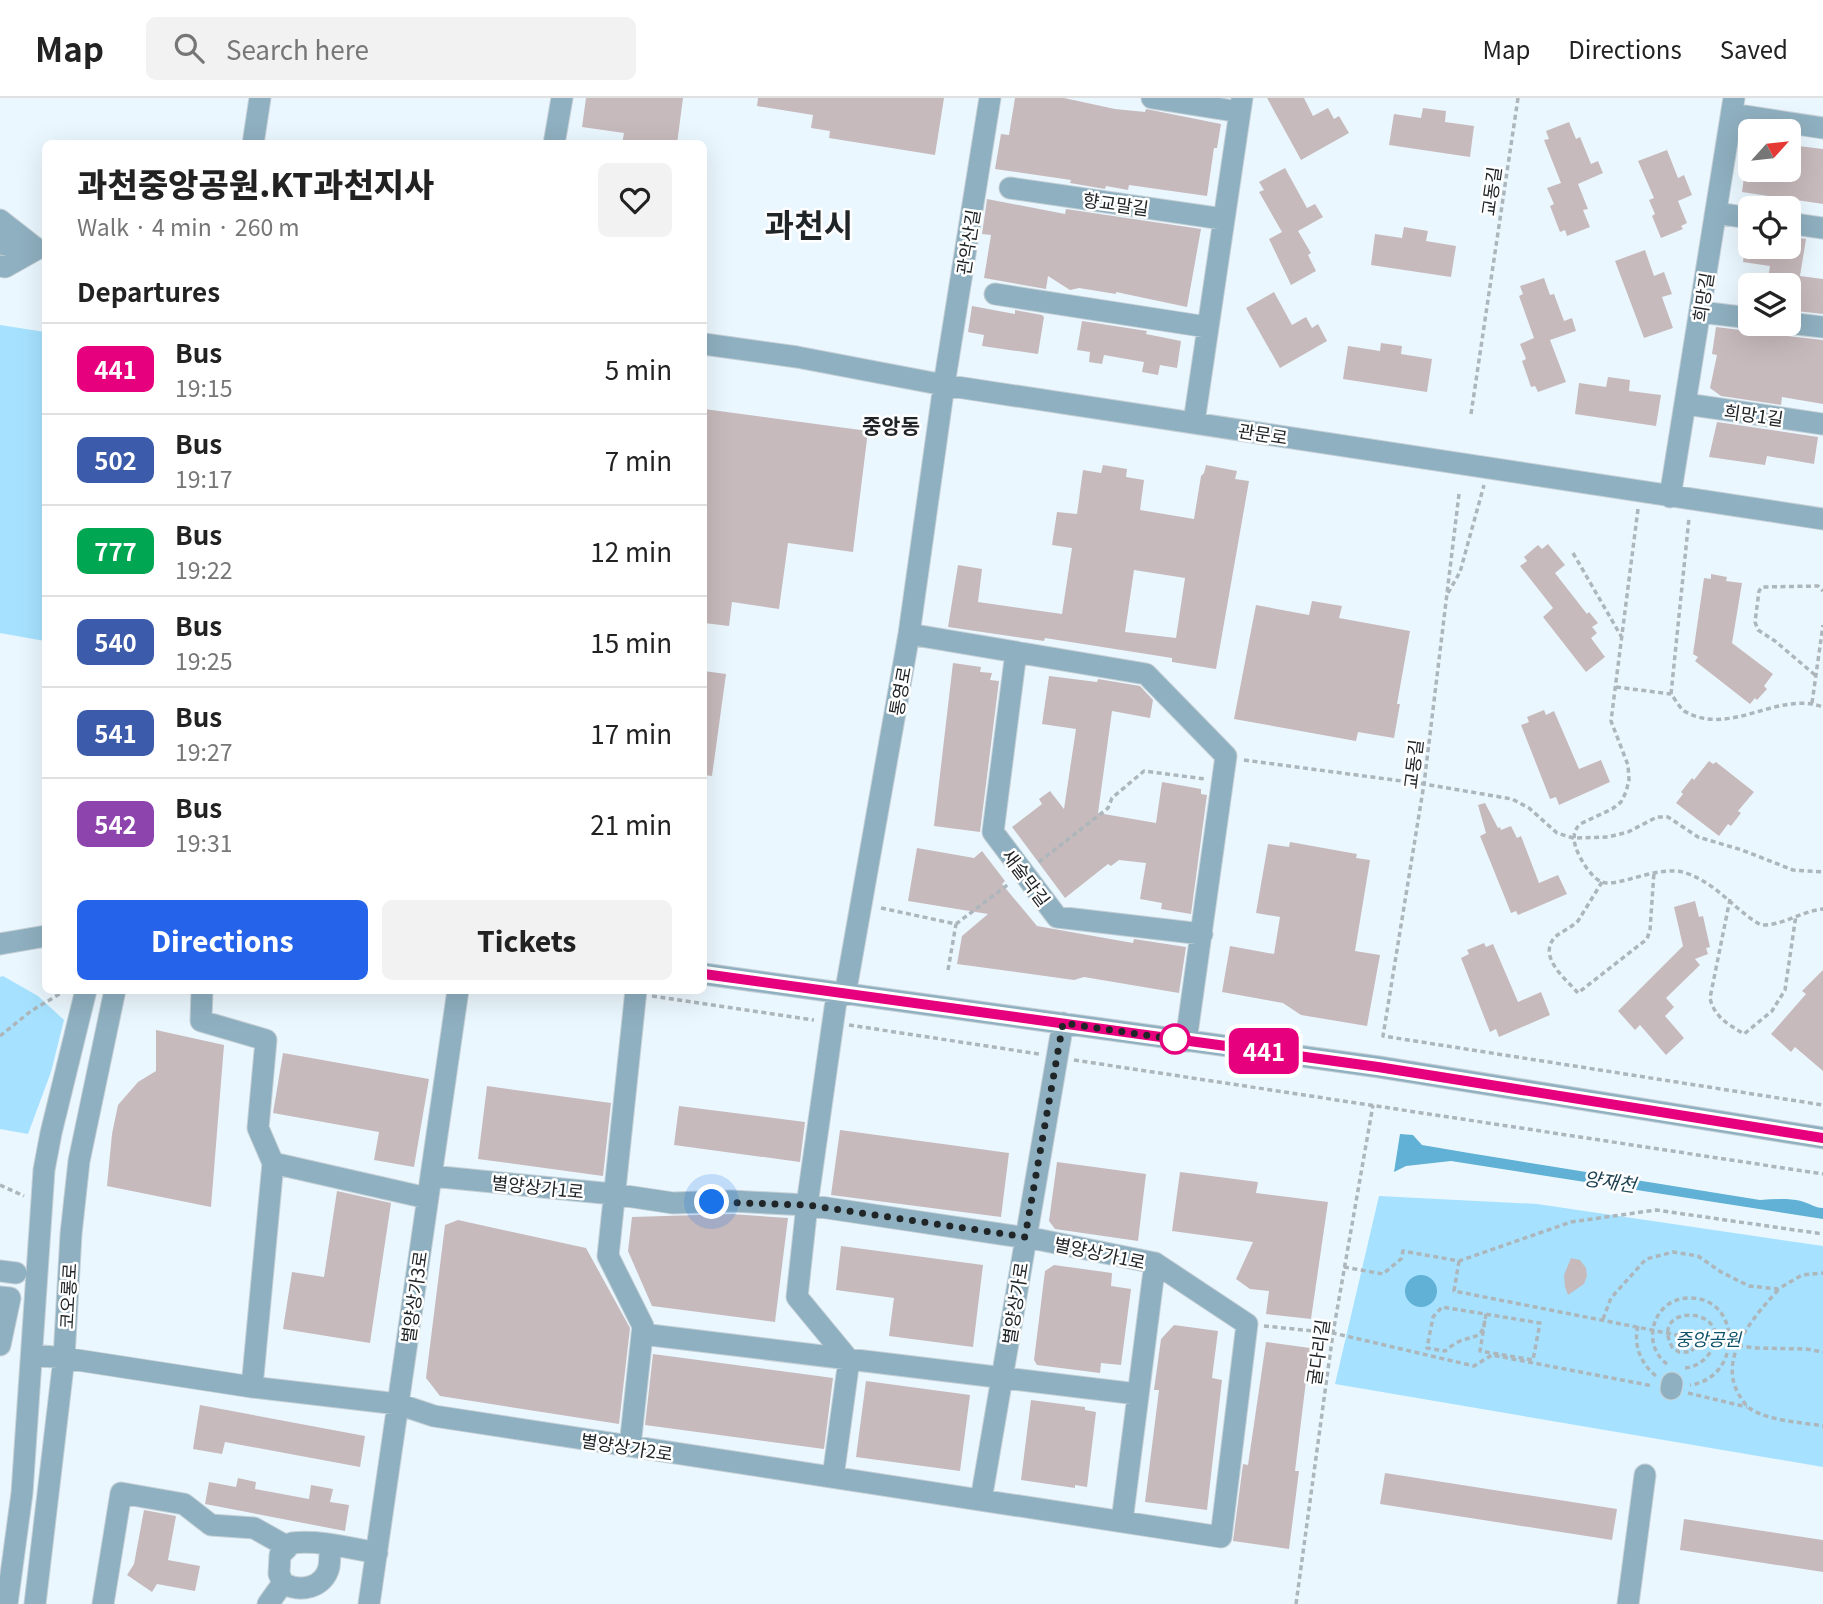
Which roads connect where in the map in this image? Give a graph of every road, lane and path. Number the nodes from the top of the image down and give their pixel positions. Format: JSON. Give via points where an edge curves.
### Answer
{"nodes":[{"id":1,"x":260,"y":98,"type":"edge"},
{"id":2,"x":562,"y":98,"type":"edge"},
{"id":3,"x":990,"y":98,"type":"edge"},
{"id":4,"x":1152,"y":98,"type":"edge"},
{"id":5,"x":1518,"y":98,"type":"edge"},
{"id":6,"x":1241,"y":105,"type":"edge"},
{"id":7,"x":1733,"y":106,"type":"edge"},
{"id":8,"x":1823,"y":128,"type":"edge"},
{"id":9,"x":254,"y":140,"type":"edge"},
{"id":10,"x":555,"y":140,"type":"edge"},
{"id":11,"x":1010,"y":188,"type":"dead end"},
{"id":12,"x":1716,"y":213,"type":"junction"},
{"id":13,"x":1738,"y":216,"type":"edge"},
{"id":14,"x":1223,"y":219,"type":"junction"},
{"id":15,"x":0,"y":220,"type":"edge"},
{"id":16,"x":1801,"y":225,"type":"edge"},
{"id":17,"x":1823,"y":228,"type":"edge"},
{"id":18,"x":0,"y":244,"type":"edge"},
{"id":19,"x":41,"y":250,"type":"edge"},
{"id":20,"x":0,"y":266,"type":"edge"},
{"id":21,"x":995,"y":294,"type":"dead end"},
{"id":22,"x":1700,"y":312,"type":"junction"},
{"id":23,"x":1738,"y":317,"type":"edge"},
{"id":24,"x":1801,"y":324,"type":"edge"},
{"id":25,"x":1206,"y":327,"type":"junction"},
{"id":26,"x":1823,"y":327,"type":"edge"},
{"id":27,"x":707,"y":344,"type":"edge"},
{"id":28,"x":944,"y":385,"type":"junction"},
{"id":29,"x":1686,"y":404,"type":"junction"},
{"id":30,"x":1471,"y":414,"type":"dead end"},
{"id":31,"x":1194,"y":422,"type":"junction"},
{"id":32,"x":1823,"y":425,"type":"edge"},
{"id":33,"x":1484,"y":485,"type":"dead end"},
{"id":34,"x":1459,"y":494,"type":"dead end"},
{"id":35,"x":1670,"y":496,"type":"junction"},
{"id":36,"x":1637,"y":509,"type":"dead end"},
{"id":37,"x":1689,"y":518,"type":"dead end"},
{"id":38,"x":1823,"y":519,"type":"edge"},
{"id":39,"x":1573,"y":553,"type":"dead end"},
{"id":40,"x":1823,"y":591,"type":"edge"},
{"id":41,"x":1447,"y":595,"type":"junction"},
{"id":42,"x":1823,"y":625,"type":"edge"},
{"id":43,"x":909,"y":634,"type":"junction"},
{"id":44,"x":1622,"y":637,"type":"junction"},
{"id":45,"x":1016,"y":652,"type":"junction"},
{"id":46,"x":1815,"y":675,"type":"junction"},
{"id":47,"x":1616,"y":687,"type":"junction"},
{"id":48,"x":1671,"y":694,"type":"junction"},
{"id":49,"x":1812,"y":703,"type":"junction"},
{"id":50,"x":1823,"y":707,"type":"edge"},
{"id":51,"x":1226,"y":756,"type":"junction"},
{"id":52,"x":1223,"y":782,"type":"junction"},
{"id":53,"x":1424,"y":784,"type":"junction"},
{"id":54,"x":1573,"y":838,"type":"junction"},
{"id":55,"x":1654,"y":872,"type":"junction"},
{"id":56,"x":1823,"y":872,"type":"edge"},
{"id":57,"x":1024,"y":873,"type":"junction"},
{"id":58,"x":1602,"y":882,"type":"junction"},
{"id":59,"x":1730,"y":899,"type":"junction"},
{"id":60,"x":881,"y":908,"type":"dead end"},
{"id":61,"x":1823,"y":909,"type":"edge"},
{"id":62,"x":1796,"y":915,"type":"junction"},
{"id":63,"x":956,"y":924,"type":"junction"},
{"id":64,"x":1202,"y":934,"type":"junction"},
{"id":65,"x":42,"y":937,"type":"edge"},
{"id":66,"x":0,"y":944,"type":"edge"},
{"id":67,"x":948,"y":970,"type":"dead end"},
{"id":68,"x":707,"y":974,"type":"edge"},
{"id":69,"x":61,"y":994,"type":"edge"},
{"id":70,"x":85,"y":994,"type":"edge"},
{"id":71,"x":114,"y":994,"type":"edge"},
{"id":72,"x":202,"y":994,"type":"edge"},
{"id":73,"x":457,"y":994,"type":"edge"},
{"id":74,"x":636,"y":994,"type":"edge"},
{"id":75,"x":649,"y":994,"type":"edge"},
{"id":76,"x":841,"y":994,"type":"junction"},
{"id":77,"x":832,"y":1023,"type":"junction"},
{"id":78,"x":1063,"y":1023,"type":"junction"},
{"id":79,"x":0,"y":1036,"type":"edge"},
{"id":80,"x":1186,"y":1041,"type":"junction"},
{"id":81,"x":1057,"y":1057,"type":"junction"},
{"id":82,"x":1373,"y":1105,"type":"junction"},
{"id":83,"x":1823,"y":1105,"type":"edge"},
{"id":84,"x":1823,"y":1138,"type":"edge"},
{"id":85,"x":273,"y":1163,"type":"junction"},
{"id":86,"x":1823,"y":1174,"type":"edge"},
{"id":87,"x":431,"y":1176,"type":"junction"},
{"id":88,"x":613,"y":1194,"type":"junction"},
{"id":89,"x":427,"y":1198,"type":"junction"},
{"id":90,"x":807,"y":1205,"type":"junction"},
{"id":91,"x":1823,"y":1234,"type":"edge"},
{"id":92,"x":1025,"y":1237,"type":"junction"},
{"id":93,"x":1459,"y":1261,"type":"junction"},
{"id":94,"x":1155,"y":1263,"type":"junction"},
{"id":95,"x":1344,"y":1268,"type":"junction"},
{"id":96,"x":1823,"y":1273,"type":"edge"},
{"id":97,"x":1779,"y":1288,"type":"junction"},
{"id":98,"x":0,"y":1297,"type":"edge"},
{"id":99,"x":1486,"y":1314,"type":"junction"},
{"id":100,"x":1603,"y":1320,"type":"junction"},
{"id":101,"x":1247,"y":1324,"type":"junction"},
{"id":102,"x":1484,"y":1324,"type":"junction"},
{"id":103,"x":1638,"y":1326,"type":"junction"},
{"id":104,"x":1652,"y":1329,"type":"junction"},
{"id":105,"x":1333,"y":1333,"type":"junction"},
{"id":106,"x":1667,"y":1333,"type":"junction"},
{"id":107,"x":642,"y":1334,"type":"junction"},
{"id":108,"x":1682,"y":1336,"type":"junction"},
{"id":109,"x":1695,"y":1337,"type":"junction"},
{"id":110,"x":1715,"y":1342,"type":"junction"},
{"id":111,"x":1730,"y":1344,"type":"junction"},
{"id":112,"x":0,"y":1345,"type":"edge"},
{"id":113,"x":1737,"y":1345,"type":"junction"},
{"id":114,"x":1823,"y":1352,"type":"edge"},
{"id":115,"x":33,"y":1355,"type":"junction"},
{"id":116,"x":64,"y":1357,"type":"junction"},
{"id":117,"x":849,"y":1360,"type":"junction"},
{"id":118,"x":1672,"y":1376,"type":"junction"},
{"id":119,"x":1001,"y":1379,"type":"junction"},
{"id":120,"x":252,"y":1387,"type":"junction"},
{"id":121,"x":1137,"y":1394,"type":"junction"},
{"id":122,"x":398,"y":1404,"type":"junction"},
{"id":123,"x":1747,"y":1407,"type":"junction"},
{"id":124,"x":1823,"y":1426,"type":"edge"},
{"id":125,"x":630,"y":1446,"type":"junction"},
{"id":126,"x":1645,"y":1475,"type":"dead end"},
{"id":127,"x":832,"y":1477,"type":"junction"},
{"id":128,"x":981,"y":1500,"type":"junction"},
{"id":129,"x":1122,"y":1521,"type":"junction"},
{"id":130,"x":330,"y":1545,"type":"junction"},
{"id":131,"x":288,"y":1547,"type":"junction"},
{"id":132,"x":377,"y":1553,"type":"junction"},
{"id":133,"x":283,"y":1583,"type":"junction"},
{"id":134,"x":6,"y":1604,"type":"edge"},
{"id":135,"x":35,"y":1604,"type":"edge"},
{"id":136,"x":103,"y":1604,"type":"edge"},
{"id":137,"x":268,"y":1604,"type":"edge"},
{"id":138,"x":369,"y":1604,"type":"edge"},
{"id":139,"x":1296,"y":1604,"type":"edge"},
{"id":140,"x":1628,"y":1604,"type":"edge"}],
"edges":[{"from":1,"to":9,"type":"street"},
{"from":2,"to":10,"type":"street"},
{"from":3,"to":28,"type":"street","name":"관악산길"},
{"from":4,"to":6,"type":"street"},
{"from":5,"to":30,"type":"path","name":"교동길"},
{"from":6,"to":14,"type":"street"},
{"from":7,"to":8,"type":"street"},
{"from":7,"to":12,"type":"street","name":"희망길"},
{"from":11,"to":14,"type":"street","name":"향교말길"},
{"from":12,"to":13,"type":"street"},
{"from":12,"to":22,"type":"street","name":"희망길"},
{"from":14,"to":25,"type":"street"},
{"from":15,"to":19,"type":"street"},
{"from":16,"to":17,"type":"street"},
{"from":18,"to":19,"type":"street"},
{"from":19,"to":20,"type":"street"},
{"from":21,"to":25,"type":"street"},
{"from":22,"to":23,"type":"street"},
{"from":22,"to":29,"type":"street","name":"희망길"},
{"from":24,"to":26,"type":"street"},
{"from":25,"to":31,"type":"street"},
{"from":27,"to":28,"type":"street","name":"관문로"},
{"from":28,"to":31,"type":"street","name":"관문로"},
{"from":28,"to":43,"type":"street","name":"통영로"},
{"from":29,"to":32,"type":"street","name":"희망1길"},
{"from":29,"to":35,"type":"street","name":"희망길"},
{"from":31,"to":35,"type":"street","name":"관문로"},
{"from":33,"to":41,"type":"path","via":[[1460,572]]},
{"from":34,"to":41,"type":"path","name":"교동길"},
{"from":35,"to":38,"type":"street","name":"관문로"},
{"from":36,"to":44,"type":"path"},
{"from":37,"to":48,"type":"path"},
{"from":39,"to":44,"type":"path"},
{"from":40,"to":46,"type":"path","via":[[1818,586],[1762,587],[1755,622],[1760,633]]},
{"from":41,"to":53,"type":"path","name":"교동길"},
{"from":42,"to":46,"type":"path"},
{"from":43,"to":45,"type":"street"},
{"from":43,"to":76,"type":"street","name":"통영로"},
{"from":44,"to":47,"type":"path"},
{"from":45,"to":51,"type":"street","via":[[1146,674]]},
{"from":45,"to":57,"type":"street","name":"새술막길","via":[[993,832]]},
{"from":46,"to":49,"type":"path"},
{"from":47,"to":48,"type":"path"},
{"from":47,"to":54,"type":"path","via":[[1611,721],[1628,765],[1626,792],[1612,809],[1580,824]]},
{"from":48,"to":49,"type":"path","via":[[1682,710],[1721,720],[1786,704]]},
{"from":49,"to":50,"type":"path"},
{"from":51,"to":52,"type":"street"},
{"from":51,"to":53,"type":"path"},
{"from":52,"to":57,"type":"path","via":[[1144,771],[1112,798],[1108,808]]},
{"from":52,"to":64,"type":"street"},
{"from":53,"to":54,"type":"path","via":[[1512,799],[1557,833]]},
{"from":53,"to":83,"type":"path","name":"교동길","via":[[1383,1035]]},
{"from":54,"to":56,"type":"path","via":[[1608,837],[1668,817],[1698,837],[1793,870]]},
{"from":54,"to":58,"type":"path","via":[[1593,876]]},
{"from":55,"to":58,"type":"path"},
{"from":55,"to":58,"type":"path","via":[[1647,939],[1578,993],[1548,953],[1551,942],[1573,926]]},
{"from":55,"to":59,"type":"path","via":[[1684,872]]},
{"from":57,"to":63,"type":"path"},
{"from":57,"to":64,"type":"street","name":"새술막길","via":[[1058,917]]},
{"from":59,"to":62,"type":"path","via":[[1761,925]]},
{"from":59,"to":62,"type":"path","via":[[1710,998],[1719,1017],[1744,1034],[1772,1011],[1785,990]]},
{"from":60,"to":63,"type":"path"},
{"from":61,"to":62,"type":"path"},
{"from":63,"to":67,"type":"path"},
{"from":64,"to":80,"type":"street"},
{"from":65,"to":66,"type":"street"},
{"from":68,"to":76,"type":"street"},
{"from":69,"to":79,"type":"path"},
{"from":70,"to":115,"type":"street","via":[[44,1170]]},
{"from":71,"to":116,"type":"street","name":"코오롱로","via":[[79,1161]]},
{"from":72,"to":85,"type":"street","via":[[201,1021],[266,1040],[258,1128]]},
{"from":73,"to":87,"type":"street","name":"별양상가3로"},
{"from":74,"to":88,"type":"street"},
{"from":75,"to":77,"type":"path"},
{"from":76,"to":77,"type":"street","name":"통영로"},
{"from":76,"to":78,"type":"street"},
{"from":77,"to":81,"type":"path"},
{"from":77,"to":90,"type":"street","name":"통영로"},
{"from":78,"to":80,"type":"street"},
{"from":78,"to":81,"type":"street","name":"별양상가로"},
{"from":80,"to":84,"type":"street"},
{"from":81,"to":82,"type":"path"},
{"from":81,"to":92,"type":"street","name":"별양상가로"},
{"from":82,"to":86,"type":"path"},
{"from":82,"to":95,"type":"path","name":"굴다리길"},
{"from":85,"to":89,"type":"street"},
{"from":85,"to":120,"type":"street"},
{"from":87,"to":88,"type":"street","name":"별양상가1로"},
{"from":87,"to":89,"type":"street","name":"별양상가3로"},
{"from":88,"to":90,"type":"street","name":"별양상가1로","via":[[673,1203]]},
{"from":88,"to":107,"type":"street","via":[[608,1256],[643,1326]]},
{"from":89,"to":122,"type":"street","name":"별양상가3로"},
{"from":90,"to":92,"type":"street","name":"별양상가1로"},
{"from":90,"to":117,"type":"street","name":"통영로","via":[[797,1297]]},
{"from":91,"to":93,"type":"path","via":[[1656,1210],[1571,1222]]},
{"from":92,"to":94,"type":"street","name":"별양상가1로"},
{"from":92,"to":119,"type":"street","name":"별양상가로"},
{"from":93,"to":95,"type":"path","via":[[1403,1251],[1401,1259],[1383,1274]]},
{"from":93,"to":100,"type":"path","via":[[1454,1291]]},
{"from":94,"to":101,"type":"street","name":"별양상가1로"},
{"from":94,"to":121,"type":"street"},
{"from":95,"to":105,"type":"path","name":"굴다리길"},
{"from":96,"to":97,"type":"path","via":[[1802,1275]]},
{"from":97,"to":100,"type":"path","via":[[1749,1286],[1698,1256],[1674,1252],[1646,1259],[1611,1298]]},
{"from":97,"to":113,"type":"path"},
{"from":98,"to":112,"type":"street","via":[[10,1298]]},
{"from":99,"to":102,"type":"path"},
{"from":99,"to":102,"type":"path","via":[[1443,1307],[1433,1317],[1427,1348],[1445,1351],[1475,1339]]},
{"from":99,"to":102,"type":"path","via":[[1540,1323],[1533,1360],[1480,1351]]},
{"from":100,"to":103,"type":"path"},
{"from":101,"to":105,"type":"path"},
{"from":101,"to":129,"type":"street","name":"별양상가2로","via":[[1221,1537]]},
{"from":103,"to":104,"type":"path"},
{"from":103,"to":118,"type":"path","via":[[1636,1342],[1648,1369]]},
{"from":104,"to":106,"type":"path"},
{"from":104,"to":111,"type":"path","via":[[1667,1305],[1689,1298],[1721,1314]]},
{"from":104,"to":118,"type":"path","via":[[1654,1349]]},
{"from":105,"to":118,"type":"path","via":[[1474,1366],[1492,1356]]},
{"from":105,"to":139,"type":"path","name":"굴다리길"},
{"from":106,"to":108,"type":"path"},
{"from":106,"to":109,"type":"path","via":[[1679,1352],[1691,1352]]},
{"from":106,"to":110,"type":"path","via":[[1678,1317],[1699,1315],[1714,1329]]},
{"from":107,"to":117,"type":"street"},
{"from":107,"to":125,"type":"street"},
{"from":108,"to":109,"type":"path","via":[[1690,1333]]},
{"from":108,"to":109,"type":"path","via":[[1679,1342],[1683,1346]]},
{"from":109,"to":110,"type":"path"},
{"from":110,"to":111,"type":"path"},
{"from":110,"to":118,"type":"path","via":[[1699,1364]]},
{"from":111,"to":113,"type":"path"},
{"from":111,"to":118,"type":"path","via":[[1727,1356],[1699,1383]]},
{"from":113,"to":114,"type":"path"},
{"from":113,"to":123,"type":"path","via":[[1732,1362],[1734,1386]]},
{"from":115,"to":116,"type":"street","name":"별양상가2로"},
{"from":115,"to":134,"type":"street","via":[[22,1493]]},
{"from":116,"to":120,"type":"street","name":"별양상가2로"},
{"from":116,"to":135,"type":"street","name":"코오롱로"},
{"from":117,"to":119,"type":"street"},
{"from":117,"to":127,"type":"street"},
{"from":118,"to":123,"type":"path"},
{"from":119,"to":121,"type":"street"},
{"from":119,"to":128,"type":"street","name":"별양상가로"},
{"from":120,"to":122,"type":"street","name":"별양상가2로"},
{"from":121,"to":129,"type":"street"},
{"from":122,"to":125,"type":"street","name":"별양상가2로","via":[[434,1416]]},
{"from":122,"to":132,"type":"street","name":"별양상가3로"},
{"from":123,"to":124,"type":"path"},
{"from":125,"to":127,"type":"street","name":"별양상가2로"},
{"from":126,"to":140,"type":"street"},
{"from":127,"to":128,"type":"street","name":"별양상가2로"},
{"from":128,"to":129,"type":"street","name":"별양상가2로"},
{"from":130,"to":131,"type":"street","via":[[309,1541]]},
{"from":130,"to":132,"type":"street"},
{"from":130,"to":133,"type":"street","via":[[328,1570],[321,1580],[300,1589]]},
{"from":131,"to":133,"type":"street","via":[[280,1555]]},
{"from":131,"to":136,"type":"street","via":[[254,1528],[211,1525],[184,1504],[121,1493]]},
{"from":132,"to":138,"type":"street","name":"별양상가3로"},
{"from":133,"to":137,"type":"street"}]}
